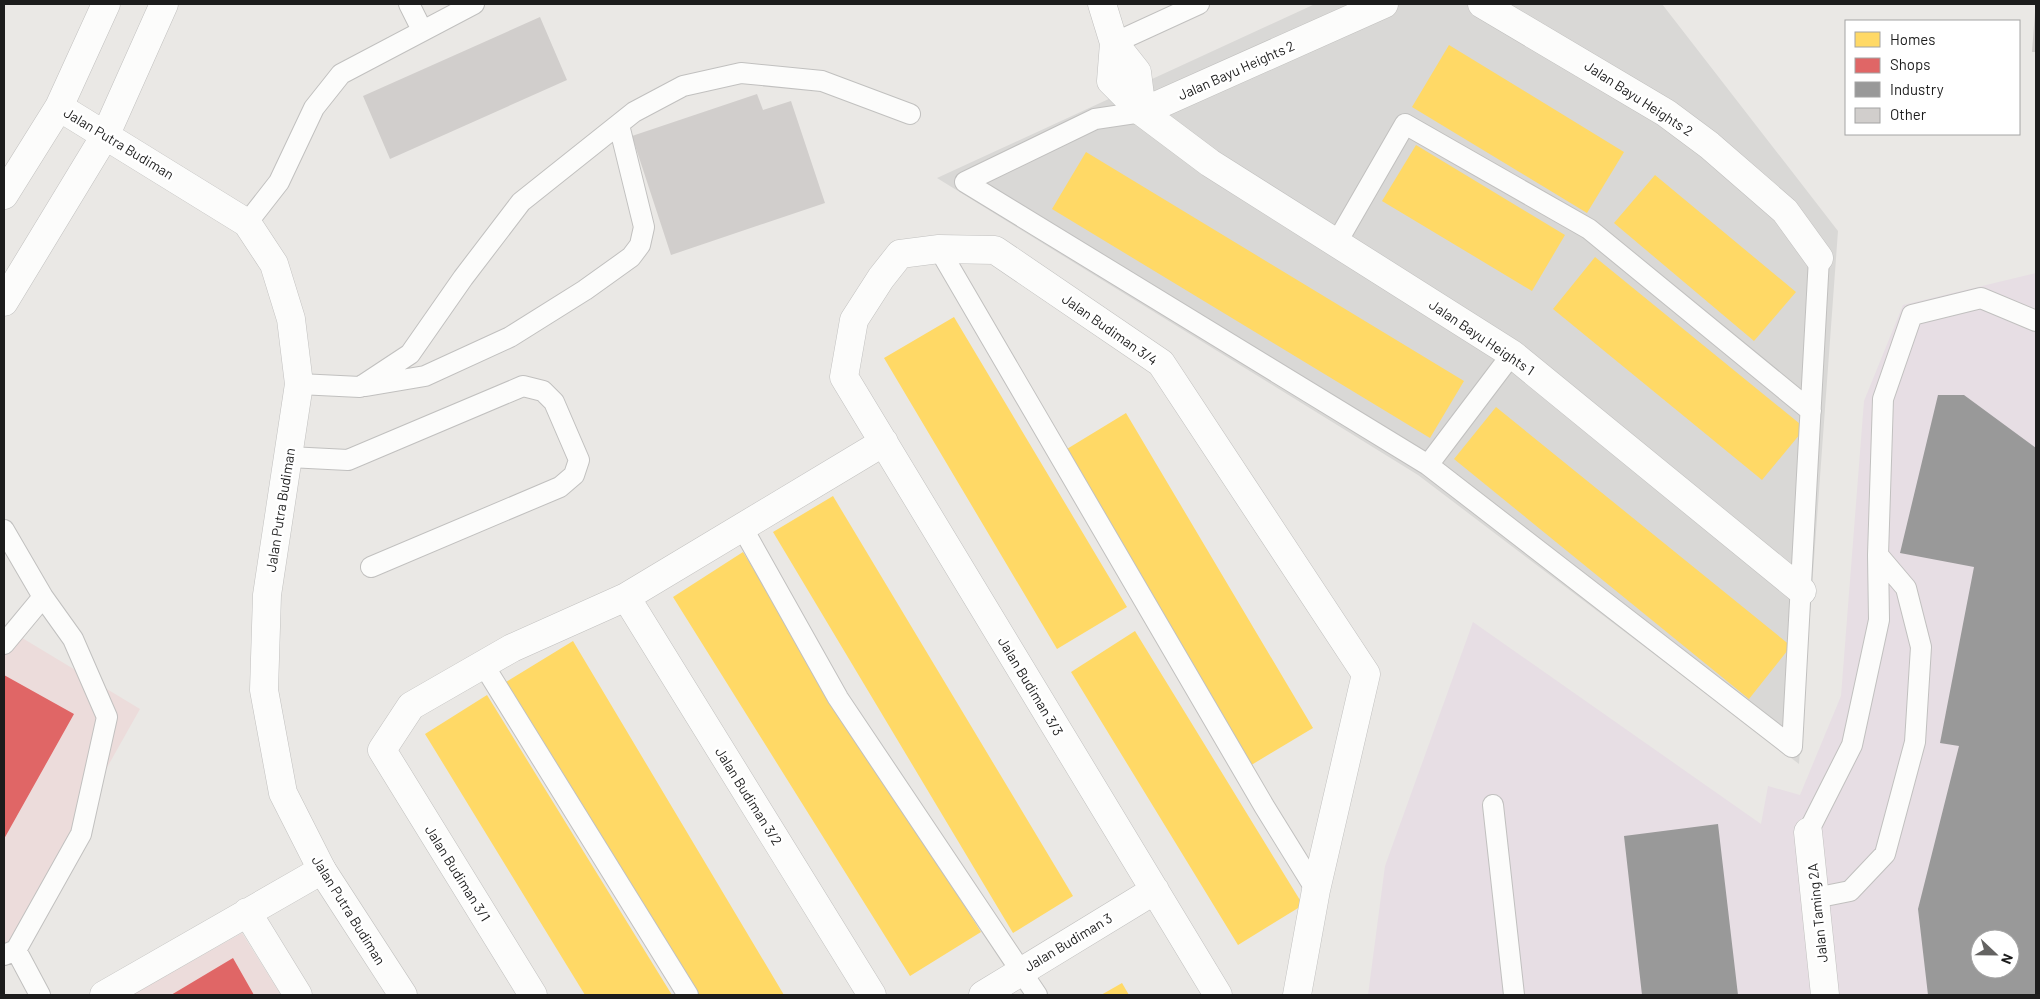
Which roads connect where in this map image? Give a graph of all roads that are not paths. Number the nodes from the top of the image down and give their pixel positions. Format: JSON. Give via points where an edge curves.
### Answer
{"nodes":[{"id":1,"x":106,"y":4,"type":"edge"},
{"id":2,"x":164,"y":4,"type":"edge"},
{"id":3,"x":409,"y":4,"type":"edge"},
{"id":4,"x":474,"y":4,"type":"edge"},
{"id":5,"x":1102,"y":4,"type":"edge"},
{"id":6,"x":1198,"y":4,"type":"edge"},
{"id":7,"x":1384,"y":4,"type":"edge"},
{"id":8,"x":1482,"y":4,"type":"edge"},
{"id":9,"x":422,"y":30,"type":"junction"},
{"id":10,"x":1114,"y":43,"type":"junction"},
{"id":11,"x":59,"y":106,"type":"junction"},
{"id":12,"x":1142,"y":112,"type":"junction"},
{"id":13,"x":910,"y":114,"type":"dead end"},
{"id":14,"x":619,"y":125,"type":"junction"},
{"id":15,"x":106,"y":134,"type":"junction"},
{"id":16,"x":4,"y":195,"type":"edge"},
{"id":17,"x":247,"y":223,"type":"junction"},
{"id":18,"x":1337,"y":242,"type":"junction"},
{"id":19,"x":939,"y":249,"type":"junction"},
{"id":20,"x":1819,"y":258,"type":"joint"},
{"id":21,"x":4,"y":302,"type":"edge"},
{"id":22,"x":2036,"y":321,"type":"edge"},
{"id":23,"x":1512,"y":354,"type":"junction"},
{"id":24,"x":844,"y":377,"type":"joint"},
{"id":25,"x":299,"y":384,"type":"junction"},
{"id":26,"x":360,"y":387,"type":"junction"},
{"id":27,"x":1811,"y":410,"type":"junction"},
{"id":28,"x":884,"y":442,"type":"junction"},
{"id":29,"x":289,"y":457,"type":"junction"},
{"id":30,"x":1428,"y":465,"type":"junction"},
{"id":31,"x":742,"y":527,"type":"junction"},
{"id":32,"x":4,"y":530,"type":"edge"},
{"id":33,"x":1878,"y":555,"type":"junction"},
{"id":34,"x":371,"y":567,"type":"dead end"},
{"id":35,"x":1802,"y":591,"type":"junction"},
{"id":36,"x":43,"y":596,"type":"junction"},
{"id":37,"x":626,"y":597,"type":"junction"},
{"id":38,"x":4,"y":644,"type":"edge"},
{"id":39,"x":483,"y":664,"type":"junction"},
{"id":40,"x":1493,"y":805,"type":"dead end"},
{"id":41,"x":1808,"y":832,"type":"joint"},
{"id":42,"x":322,"y":870,"type":"junction"},
{"id":43,"x":1155,"y":890,"type":"junction"},
{"id":44,"x":1316,"y":890,"type":"junction"},
{"id":45,"x":1815,"y":898,"type":"junction"},
{"id":46,"x":247,"y":912,"type":"junction"},
{"id":47,"x":10,"y":952,"type":"edge"},
{"id":48,"x":1022,"y":970,"type":"junction"},
{"id":49,"x":40,"y":995,"type":"edge"},
{"id":50,"x":105,"y":995,"type":"edge"},
{"id":51,"x":298,"y":995,"type":"edge"},
{"id":52,"x":403,"y":995,"type":"edge"},
{"id":53,"x":534,"y":995,"type":"edge"},
{"id":54,"x":688,"y":995,"type":"edge"},
{"id":55,"x":872,"y":995,"type":"edge"},
{"id":56,"x":983,"y":995,"type":"edge"},
{"id":57,"x":1037,"y":995,"type":"edge"},
{"id":58,"x":1218,"y":995,"type":"edge"},
{"id":59,"x":1297,"y":995,"type":"edge"},
{"id":60,"x":1514,"y":995,"type":"edge"},
{"id":61,"x":1825,"y":995,"type":"edge"}],
"edges":[{"from":1,"to":11,"type":"street"},
{"from":2,"to":15,"type":"street"},
{"from":3,"to":9,"type":"lane"},
{"from":4,"to":9,"type":"lane"},
{"from":5,"to":10,"type":"street"},
{"from":6,"to":10,"type":"lane"},
{"from":7,"to":12,"type":"street","name":"Jalan Bayu Heights 2"},
{"from":8,"to":20,"type":"street","name":"Jalan Bayu Heights 2","via":[[1666,113],[1785,211]]},
{"from":9,"to":17,"type":"lane","via":[[342,74],[314,108],[279,182]]},
{"from":10,"to":12,"type":"street","name":"Jalan Bayu Heights 1","via":[[1111,81]]},
{"from":11,"to":15,"type":"street","name":"Jalan Putra Budiman"},
{"from":11,"to":16,"type":"street"},
{"from":12,"to":18,"type":"street","name":"Jalan Bayu Heights 1","via":[[1210,163]]},
{"from":12,"to":30,"type":"lane","via":[[1095,119],[965,182]]},
{"from":13,"to":14,"type":"lane","via":[[822,81],[741,73],[683,86],[634,112]]},
{"from":14,"to":26,"type":"lane","via":[[521,202],[462,278],[410,354]]},
{"from":14,"to":26,"type":"lane","via":[[644,227],[640,245],[631,257],[510,337],[425,376]]},
{"from":15,"to":17,"type":"street","name":"Jalan Putra Budiman"},
{"from":15,"to":21,"type":"street"},
{"from":17,"to":25,"type":"street","name":"Jalan Putra Budiman","via":[[274,264],[291,319]]},
{"from":18,"to":23,"type":"street","name":"Jalan Bayu Heights 1"},
{"from":18,"to":27,"type":"lane","via":[[1405,124],[1589,230]]},
{"from":19,"to":24,"type":"street","name":"Jalan Budiman 3/4","via":[[900,254],[880,278],[854,320]]},
{"from":19,"to":44,"type":"lane"},
{"from":19,"to":44,"type":"street","name":"Jalan Budiman 3/4","via":[[995,250],[1161,363],[1366,674]]},
{"from":20,"to":27,"type":"lane"},
{"from":22,"to":33,"type":"lane","via":[[1981,298],[1912,315],[1883,399]]},
{"from":23,"to":30,"type":"lane"},
{"from":23,"to":35,"type":"street","name":"Jalan Bayu Heights 1"},
{"from":24,"to":28,"type":"street","name":"Jalan Budiman 3/3"},
{"from":25,"to":26,"type":"lane"},
{"from":25,"to":29,"type":"street","name":"Jalan Putra Budiman"},
{"from":27,"to":35,"type":"lane"},
{"from":28,"to":31,"type":"street"},
{"from":28,"to":43,"type":"street","name":"Jalan Budiman 3/3"},
{"from":29,"to":34,"type":"lane","via":[[348,460],[523,386],[543,391],[554,402],[579,460],[574,475],[560,487]]},
{"from":29,"to":42,"type":"street","name":"Jalan Putra Budiman","via":[[267,595],[264,690],[283,793]]},
{"from":30,"to":35,"type":"lane","via":[[1792,747]]},
{"from":31,"to":37,"type":"street"},
{"from":31,"to":48,"type":"lane","via":[[838,698]]},
{"from":32,"to":36,"type":"lane"},
{"from":33,"to":41,"type":"lane","via":[[1879,620],[1852,745]]},
{"from":33,"to":45,"type":"lane","via":[[1906,588],[1921,647],[1915,742],[1884,854],[1850,891]]},
{"from":36,"to":38,"type":"lane"},
{"from":36,"to":47,"type":"lane","via":[[73,639],[107,717],[81,834]]},
{"from":37,"to":39,"type":"street"},
{"from":37,"to":55,"type":"street","name":"Jalan Budiman 3/2"},
{"from":39,"to":53,"type":"street","name":"Jalan Budiman 3/1","via":[[411,706],[382,750]]},
{"from":39,"to":54,"type":"lane"},
{"from":40,"to":60,"type":"lane"},
{"from":41,"to":45,"type":"street","name":"Jalan Taming 2A"},
{"from":42,"to":46,"type":"street"},
{"from":42,"to":52,"type":"street","name":"Jalan Putra Budiman"},
{"from":43,"to":48,"type":"street","name":"Jalan Budiman 3"},
{"from":43,"to":58,"type":"street","name":"Jalan Budiman 3/3"},
{"from":44,"to":59,"type":"street"},
{"from":45,"to":61,"type":"street","name":"Jalan Taming 2A"},
{"from":46,"to":50,"type":"street"},
{"from":46,"to":51,"type":"street"},
{"from":47,"to":49,"type":"lane"},
{"from":48,"to":56,"type":"street","name":"Jalan Budiman 3"},
{"from":48,"to":57,"type":"lane"}]}
